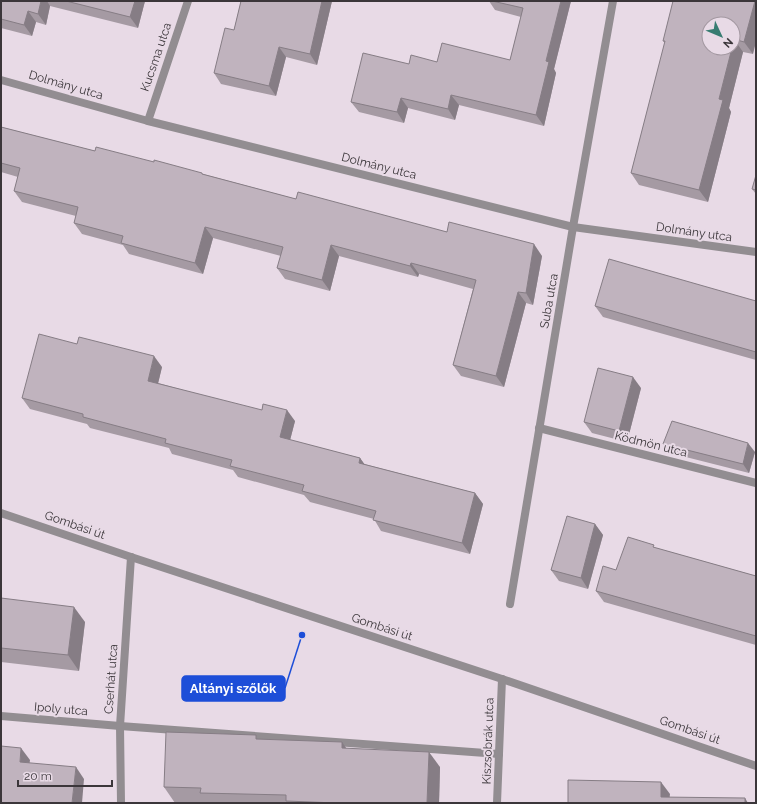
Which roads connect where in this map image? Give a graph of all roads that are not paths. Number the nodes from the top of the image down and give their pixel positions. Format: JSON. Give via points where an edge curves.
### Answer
{"nodes":[{"id":1,"x":188,"y":1,"type":"edge"},
{"id":2,"x":613,"y":1,"type":"edge"},
{"id":3,"x":1,"y":80,"type":"edge"},
{"id":4,"x":148,"y":121,"type":"junction"},
{"id":5,"x":573,"y":227,"type":"junction"},
{"id":6,"x":756,"y":252,"type":"edge"},
{"id":7,"x":539,"y":428,"type":"junction"},
{"id":8,"x":756,"y":483,"type":"edge"},
{"id":9,"x":1,"y":513,"type":"edge"},
{"id":10,"x":131,"y":557,"type":"junction"},
{"id":11,"x":510,"y":604,"type":"dead end"},
{"id":12,"x":502,"y":679,"type":"junction"},
{"id":13,"x":1,"y":716,"type":"edge"},
{"id":14,"x":120,"y":726,"type":"junction"},
{"id":15,"x":499,"y":754,"type":"junction"},
{"id":16,"x":756,"y":766,"type":"edge"},
{"id":17,"x":121,"y":803,"type":"edge"},
{"id":18,"x":498,"y":803,"type":"edge"}],
"edges":[{"from":1,"to":4,"type":"street","name":"Kucsma utca"},
{"from":2,"to":5,"type":"street","name":"Suba utca"},
{"from":3,"to":4,"type":"street","name":"Dolmány utca"},
{"from":4,"to":5,"type":"street","name":"Dolmány utca"},
{"from":5,"to":6,"type":"street","name":"Dolmány utca"},
{"from":5,"to":7,"type":"street","name":"Suba utca"},
{"from":7,"to":8,"type":"street","name":"Ködmön utca"},
{"from":7,"to":11,"type":"street","name":"Suba utca"},
{"from":9,"to":10,"type":"street","name":"Gombási út"},
{"from":10,"to":12,"type":"street","name":"Gombási út"},
{"from":10,"to":14,"type":"street","name":"Cserhát utca"},
{"from":12,"to":15,"type":"street","name":"Kiszsobrák utca"},
{"from":12,"to":16,"type":"street","name":"Gombási út"},
{"from":13,"to":14,"type":"street","name":"Ipoly utca"},
{"from":14,"to":15,"type":"street","name":"Ipoly utca"},
{"from":14,"to":17,"type":"street","name":"Cserhát utca"},
{"from":15,"to":18,"type":"street","name":"Kiszsobrák utca"}]}
